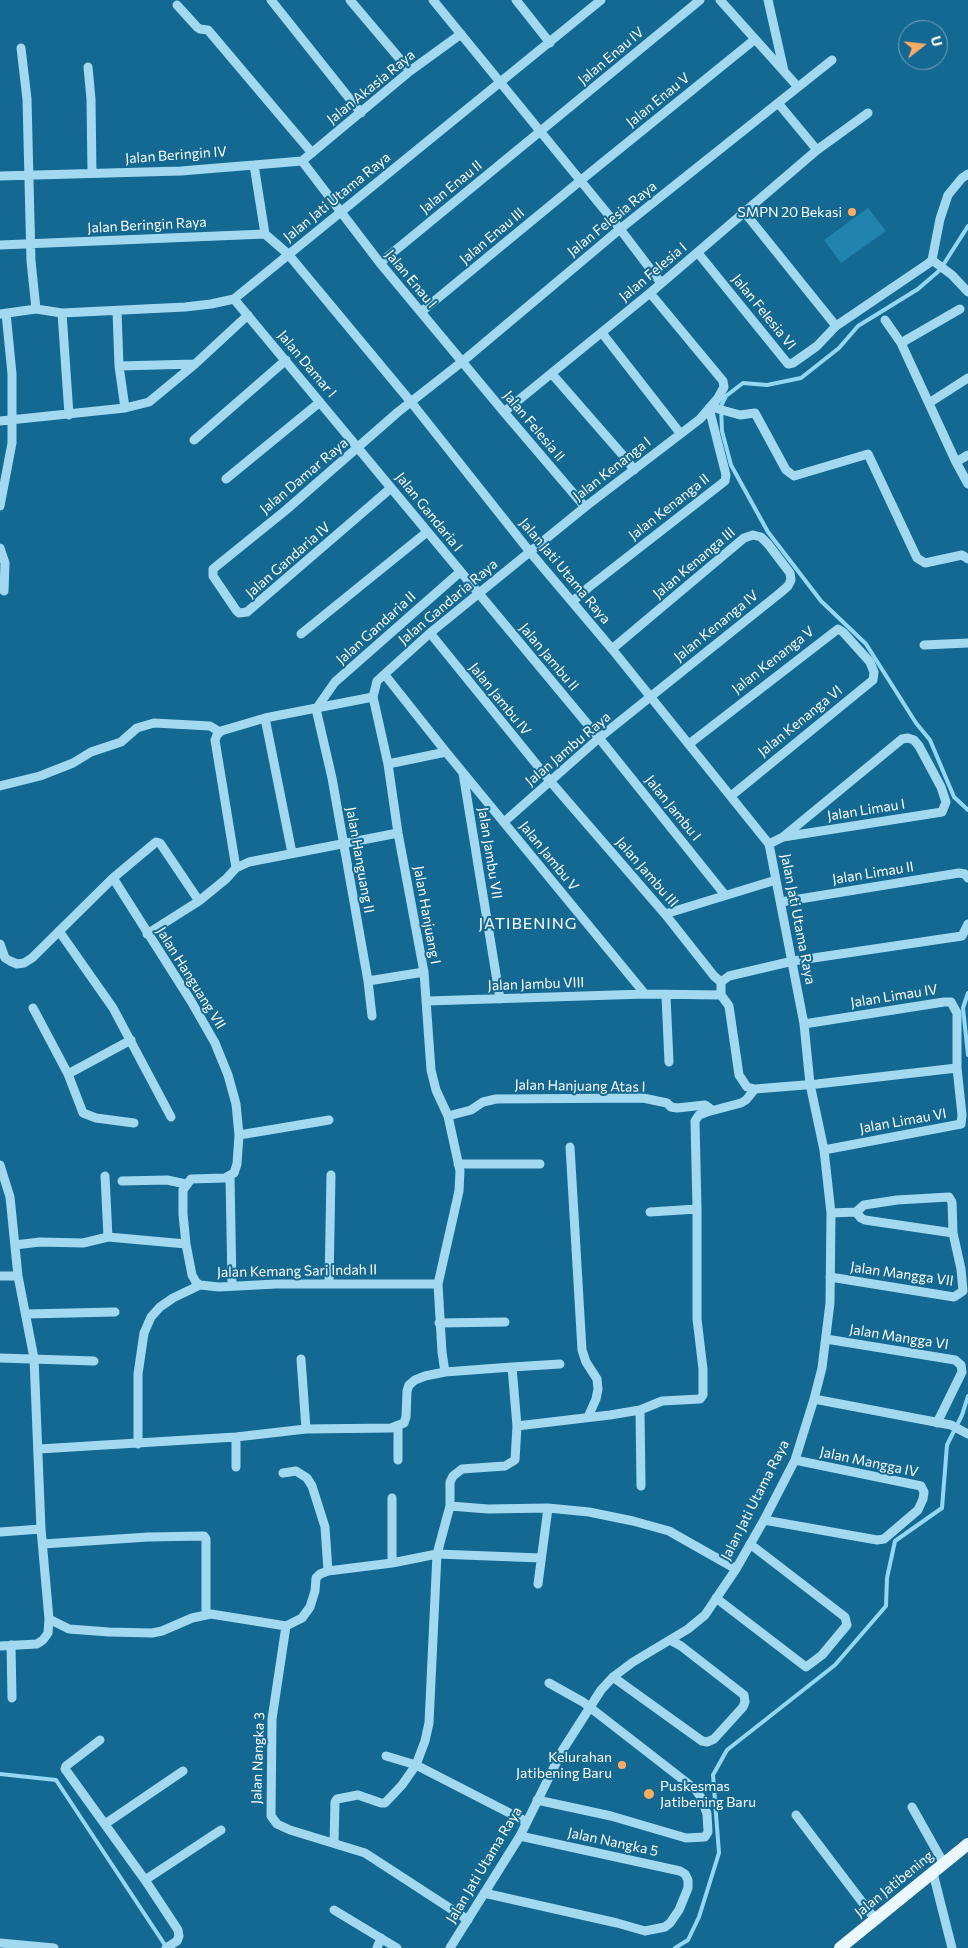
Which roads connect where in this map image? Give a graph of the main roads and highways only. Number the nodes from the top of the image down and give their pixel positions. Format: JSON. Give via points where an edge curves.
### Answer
{"nodes":[{"id":1,"x":968,"y":1844,"type":"edge"},
{"id":2,"x":840,"y":1948,"type":"edge"}],
"edges":[{"from":1,"to":2,"type":"main road","name":"Jalan Jatibening"}]}
